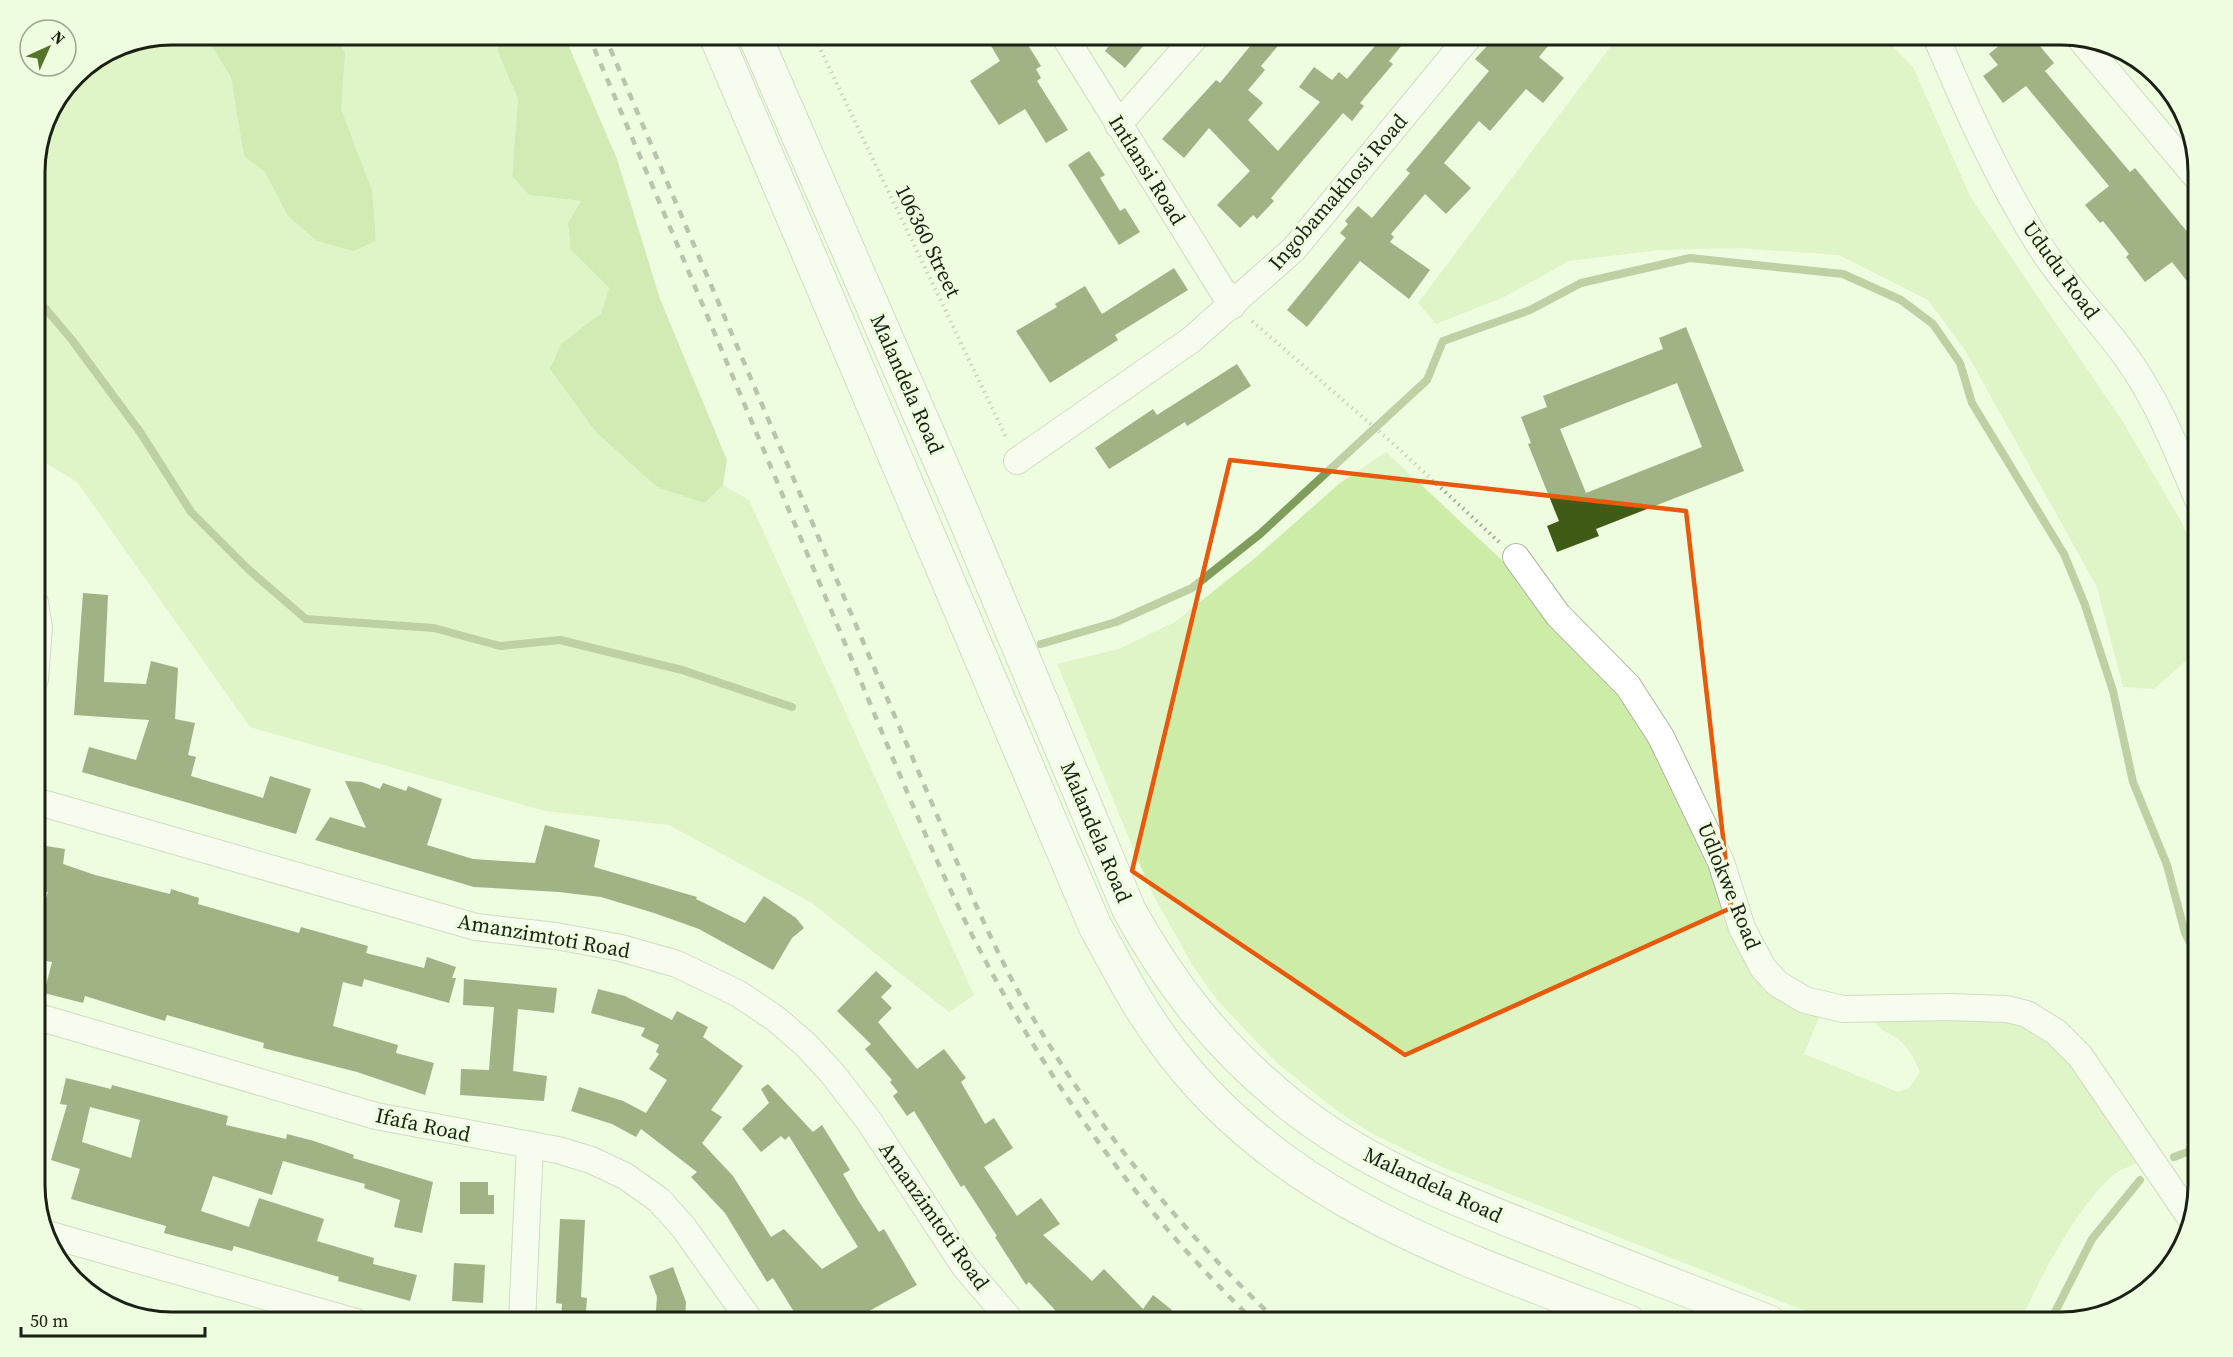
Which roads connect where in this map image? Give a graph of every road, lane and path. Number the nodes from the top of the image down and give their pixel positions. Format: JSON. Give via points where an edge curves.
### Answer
{"nodes":[{"id":1,"x":719,"y":45,"type":"edge"},
{"id":2,"x":759,"y":45,"type":"edge"},
{"id":3,"x":818,"y":45,"type":"edge"},
{"id":4,"x":1070,"y":45,"type":"edge"},
{"id":5,"x":1188,"y":45,"type":"edge"},
{"id":6,"x":1462,"y":45,"type":"edge"},
{"id":7,"x":1940,"y":45,"type":"edge"},
{"id":8,"x":2088,"y":48,"type":"edge"},
{"id":9,"x":1118,"y":124,"type":"junction"},
{"id":10,"x":2188,"y":167,"type":"edge"},
{"id":11,"x":1232,"y":306,"type":"junction"},
{"id":12,"x":1017,"y":461,"type":"joint"},
{"id":13,"x":2188,"y":478,"type":"edge"},
{"id":14,"x":1516,"y":557,"type":"joint"},
{"id":15,"x":45,"y":804,"type":"edge"},
{"id":16,"x":45,"y":1019,"type":"edge"},
{"id":17,"x":530,"y":1145,"type":"junction"},
{"id":18,"x":2185,"y":1210,"type":"edge"},
{"id":19,"x":56,"y":1237,"type":"edge"},
{"id":20,"x":731,"y":1294,"type":"junction"},
{"id":21,"x":318,"y":1312,"type":"edge"},
{"id":22,"x":522,"y":1312,"type":"edge"},
{"id":23,"x":730,"y":1312,"type":"edge"},
{"id":24,"x":743,"y":1312,"type":"edge"},
{"id":25,"x":1003,"y":1312,"type":"edge"},
{"id":26,"x":1601,"y":1312,"type":"edge"},
{"id":27,"x":1741,"y":1312,"type":"edge"}],
"edges":[{"from":1,"to":26,"type":"main road","name":"Malandela Road","via":[[1095,926],[1162,1040],[1200,1086],[1242,1127],[1322,1186],[1411,1237]]},
{"from":2,"to":27,"type":"main road","name":"Malandela Road","via":[[1129,910],[1158,963],[1247,1068],[1288,1103],[1375,1161],[1446,1196]]},
{"from":3,"to":12,"type":"path","name":"106360 Street"},
{"from":4,"to":9,"type":"street","name":"Intlansi Road"},
{"from":5,"to":9,"type":"street"},
{"from":6,"to":11,"type":"street","name":"Ingobamakhosi Road","via":[[1294,249]]},
{"from":7,"to":13,"type":"street","name":"Ududu Road","via":[[1972,124],[2015,205],[2042,249],[2127,357],[2151,395]]},
{"from":8,"to":10,"type":"street"},
{"from":9,"to":11,"type":"street","name":"Intlansi Road"},
{"from":11,"to":12,"type":"street","name":"Ingobamakhosi Road","via":[[1191,340]]},
{"from":11,"to":14,"type":"path","via":[[1397,447]]},
{"from":14,"to":18,"type":"street","name":"Udlokwe Road","via":[[1558,615],[1628,686],[1661,737],[1721,862],[1742,928],[1763,968],[1778,984],[1805,1000],[1843,1009],[1949,1007],[2007,1009],[2027,1014],[2056,1032],[2080,1056]]},
{"from":15,"to":25,"type":"street","name":"Amanzimtoti Road","via":[[476,927],[621,948],[677,964],[739,994],[783,1025],[832,1073],[869,1121],[965,1267]]},
{"from":16,"to":17,"type":"street","name":"Ifafa Road","via":[[376,1116]]},
{"from":17,"to":20,"type":"street","name":"Ifafa Road","via":[[591,1160],[625,1176],[659,1200],[684,1227]]},
{"from":17,"to":22,"type":"street"},
{"from":19,"to":21,"type":"street"},
{"from":20,"to":23,"type":"street"},
{"from":20,"to":24,"type":"street","name":"Ifafa Road"}]}
